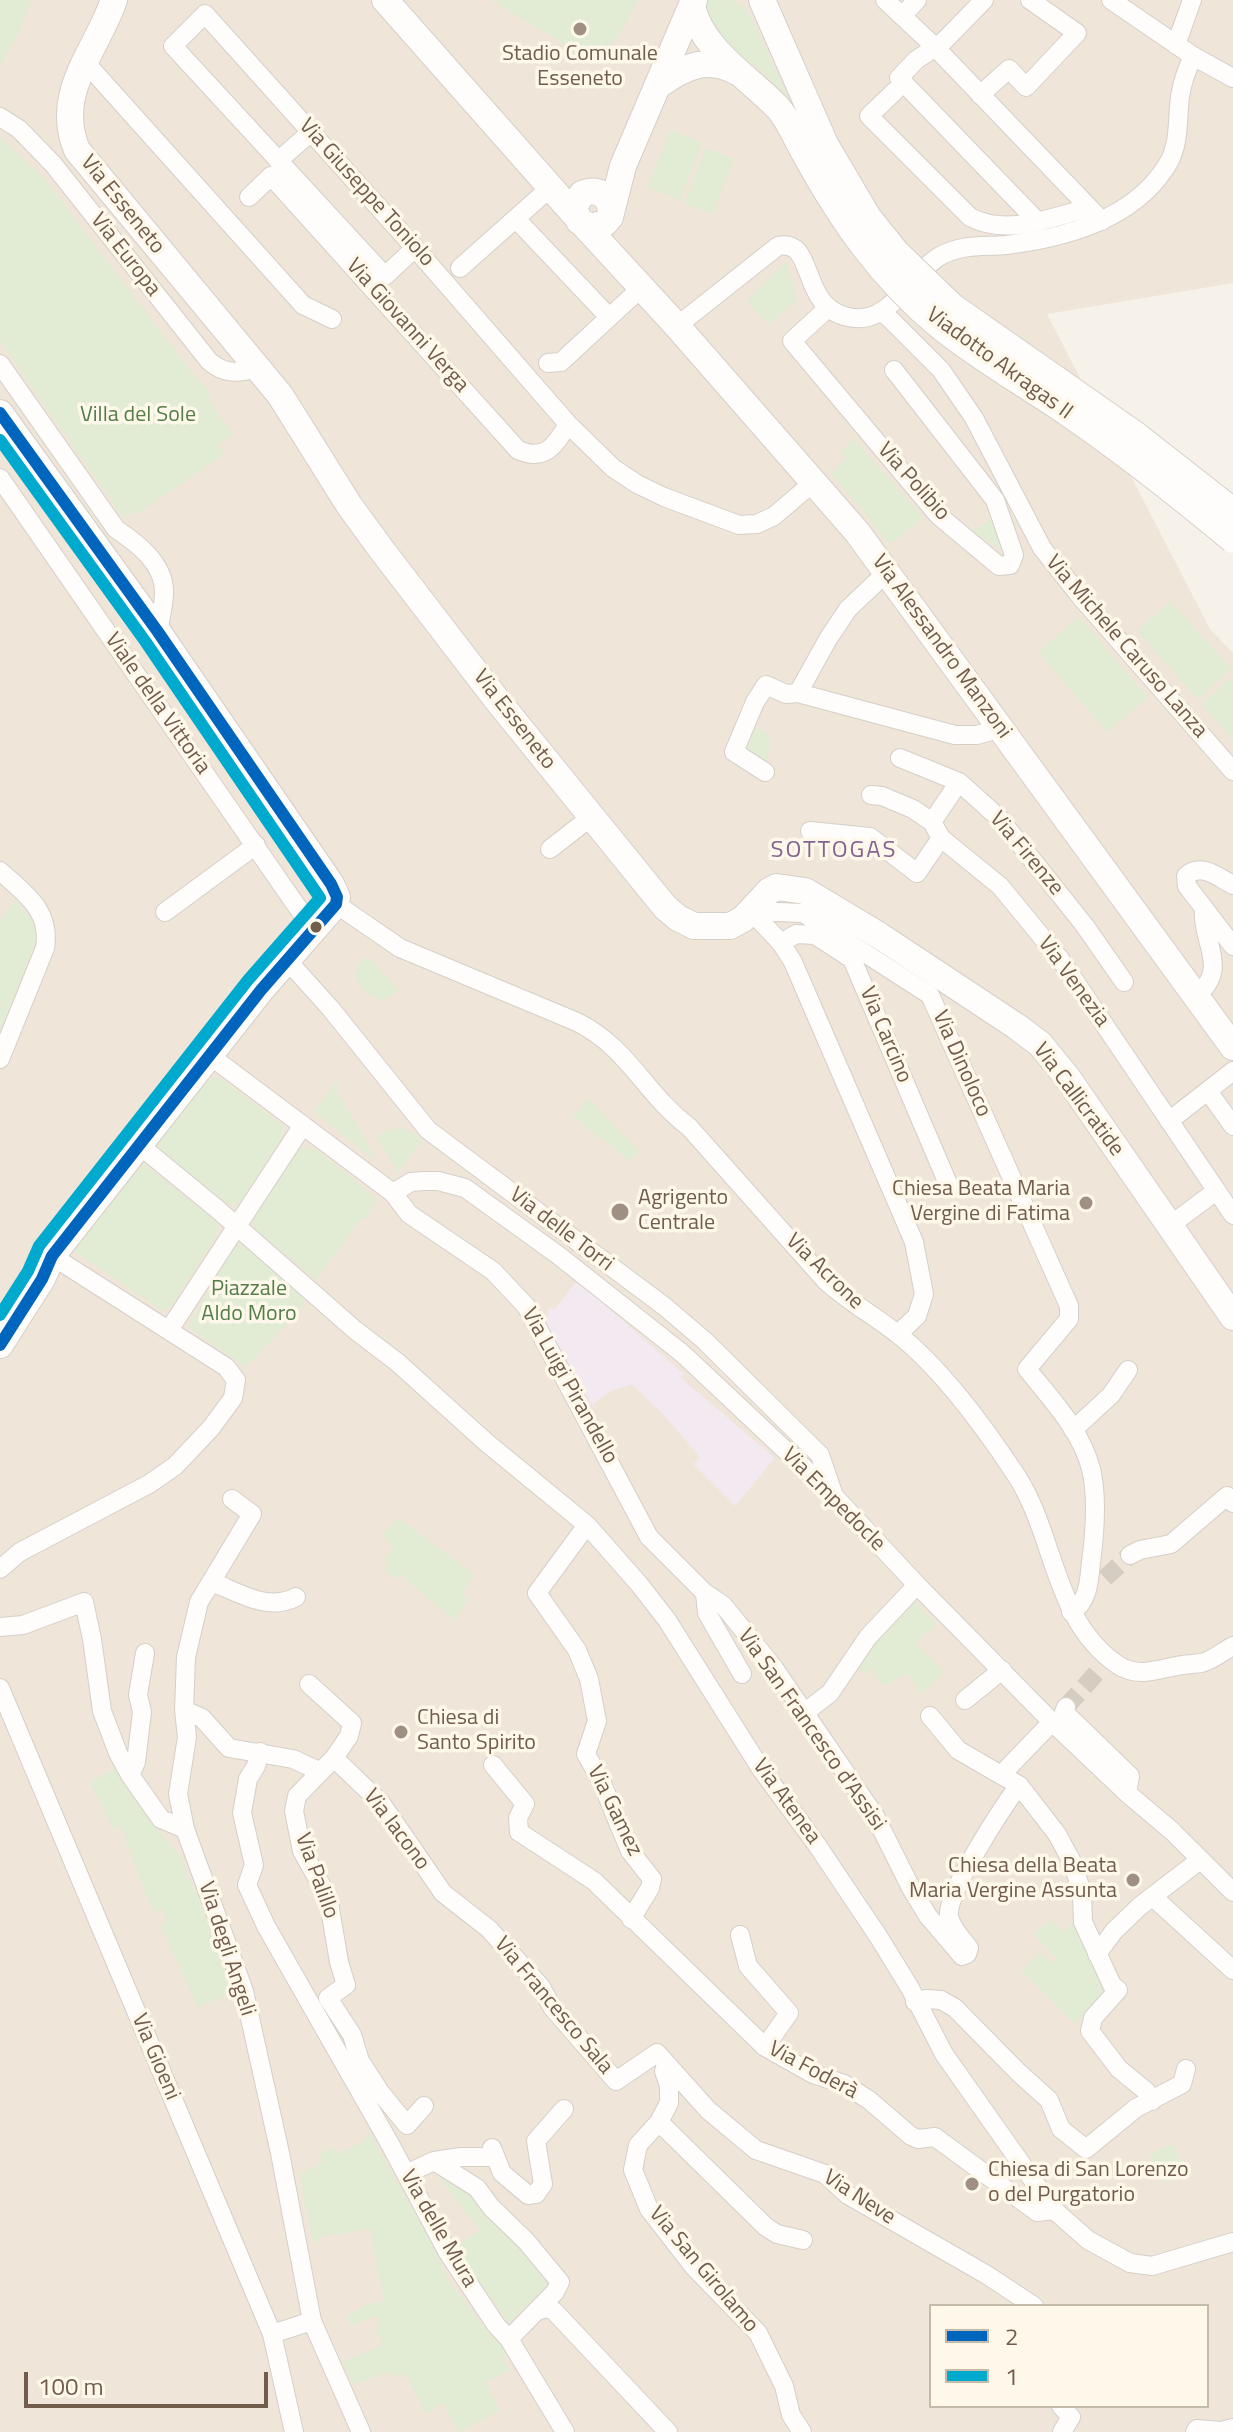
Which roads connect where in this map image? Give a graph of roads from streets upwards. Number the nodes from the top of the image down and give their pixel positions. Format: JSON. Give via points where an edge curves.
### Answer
{"nodes":[{"id":1,"x":114,"y":0,"type":"edge"},
{"id":2,"x":385,"y":0,"type":"edge"},
{"id":3,"x":746,"y":0,"type":"edge"},
{"id":4,"x":885,"y":0,"type":"edge"},
{"id":5,"x":917,"y":0,"type":"edge"},
{"id":6,"x":984,"y":0,"type":"edge"},
{"id":7,"x":1030,"y":0,"type":"edge"},
{"id":8,"x":1111,"y":0,"type":"edge"},
{"id":9,"x":1192,"y":0,"type":"edge"},
{"id":10,"x":693,"y":2,"type":"edge"},
{"id":11,"x":205,"y":7,"type":"edge"},
{"id":12,"x":767,"y":12,"type":"edge"},
{"id":13,"x":902,"y":16,"type":"junction"},
{"id":14,"x":1176,"y":45,"type":"junction"},
{"id":15,"x":934,"y":46,"type":"junction"},
{"id":16,"x":1193,"y":56,"type":"junction"},
{"id":17,"x":86,"y":63,"type":"junction"},
{"id":18,"x":1233,"y":78,"type":"edge"},
{"id":19,"x":751,"y":80,"type":"junction"},
{"id":20,"x":660,"y":84,"type":"junction"},
{"id":21,"x":895,"y":91,"type":"dead end"},
{"id":22,"x":980,"y":95,"type":"junction"},
{"id":23,"x":0,"y":117,"type":"edge"},
{"id":24,"x":311,"y":132,"type":"junction"},
{"id":25,"x":815,"y":148,"type":"junction"},
{"id":26,"x":278,"y":161,"type":"junction"},
{"id":27,"x":623,"y":166,"type":"junction"},
{"id":28,"x":551,"y":187,"type":"junction"},
{"id":29,"x":249,"y":197,"type":"dead end"},
{"id":30,"x":582,"y":206,"type":"junction"},
{"id":31,"x":610,"y":214,"type":"junction"},
{"id":32,"x":1096,"y":214,"type":"junction"},
{"id":33,"x":517,"y":220,"type":"junction"},
{"id":34,"x":1037,"y":221,"type":"junction"},
{"id":35,"x":415,"y":248,"type":"junction"},
{"id":36,"x":624,"y":267,"type":"junction"},
{"id":37,"x":460,"y":268,"type":"dead end"},
{"id":38,"x":641,"y":288,"type":"junction"},
{"id":39,"x":828,"y":308,"type":"junction"},
{"id":40,"x":883,"y":312,"type":"junction"},
{"id":41,"x":609,"y":317,"type":"junction"},
{"id":42,"x":332,"y":319,"type":"dead end"},
{"id":43,"x":677,"y":326,"type":"junction"},
{"id":44,"x":548,"y":363,"type":"dead end"},
{"id":45,"x":0,"y":364,"type":"edge"},
{"id":46,"x":258,"y":368,"type":"junction"},
{"id":47,"x":894,"y":370,"type":"dead end"},
{"id":48,"x":0,"y":413,"type":"edge"},
{"id":49,"x":974,"y":418,"type":"junction"},
{"id":50,"x":568,"y":424,"type":"junction"},
{"id":51,"x":946,"y":435,"type":"junction"},
{"id":52,"x":0,"y":478,"type":"edge"},
{"id":53,"x":815,"y":481,"type":"junction"},
{"id":54,"x":1233,"y":511,"type":"edge"},
{"id":55,"x":1233,"y":540,"type":"edge"},
{"id":56,"x":886,"y":573,"type":"junction"},
{"id":57,"x":158,"y":632,"type":"junction"},
{"id":58,"x":798,"y":693,"type":"junction"},
{"id":59,"x":1001,"y":728,"type":"junction"},
{"id":60,"x":900,"y":758,"type":"dead end"},
{"id":61,"x":1233,"y":771,"type":"edge"},
{"id":62,"x":765,"y":772,"type":"dead end"},
{"id":63,"x":959,"y":782,"type":"junction"},
{"id":64,"x":871,"y":795,"type":"dead end"},
{"id":65,"x":591,"y":817,"type":"junction"},
{"id":66,"x":936,"y":830,"type":"junction"},
{"id":67,"x":810,"y":831,"type":"dead end"},
{"id":68,"x":256,"y":845,"type":"junction"},
{"id":69,"x":550,"y":849,"type":"dead end"},
{"id":70,"x":0,"y":871,"type":"edge"},
{"id":71,"x":1233,"y":885,"type":"edge"},
{"id":72,"x":336,"y":904,"type":"junction"},
{"id":73,"x":1204,"y":909,"type":"junction"},
{"id":74,"x":751,"y":911,"type":"junction"},
{"id":75,"x":165,"y":912,"type":"dead end"},
{"id":76,"x":314,"y":931,"type":"junction"},
{"id":77,"x":781,"y":943,"type":"junction"},
{"id":78,"x":1233,"y":946,"type":"edge"},
{"id":79,"x":287,"y":960,"type":"junction"},
{"id":80,"x":1124,"y":982,"type":"dead end"},
{"id":81,"x":1195,"y":997,"type":"junction"},
{"id":82,"x":1233,"y":1047,"type":"edge"},
{"id":83,"x":209,"y":1055,"type":"junction"},
{"id":84,"x":0,"y":1059,"type":"edge"},
{"id":85,"x":1233,"y":1071,"type":"edge"},
{"id":86,"x":1208,"y":1091,"type":"junction"},
{"id":87,"x":1169,"y":1121,"type":"junction"},
{"id":88,"x":303,"y":1125,"type":"junction"},
{"id":89,"x":1233,"y":1126,"type":"edge"},
{"id":90,"x":138,"y":1144,"type":"junction"},
{"id":91,"x":949,"y":1186,"type":"dead end"},
{"id":92,"x":1216,"y":1191,"type":"junction"},
{"id":93,"x":393,"y":1193,"type":"junction"},
{"id":94,"x":1233,"y":1215,"type":"edge"},
{"id":95,"x":237,"y":1226,"type":"junction"},
{"id":96,"x":1168,"y":1227,"type":"junction"},
{"id":97,"x":52,"y":1256,"type":"junction"},
{"id":98,"x":1233,"y":1317,"type":"edge"},
{"id":99,"x":169,"y":1330,"type":"junction"},
{"id":100,"x":898,"y":1334,"type":"junction"},
{"id":101,"x":0,"y":1345,"type":"edge"},
{"id":102,"x":1128,"y":1370,"type":"dead end"},
{"id":103,"x":1077,"y":1436,"type":"junction"},
{"id":104,"x":834,"y":1496,"type":"junction"},
{"id":105,"x":232,"y":1499,"type":"dead end"},
{"id":106,"x":1233,"y":1503,"type":"edge"},
{"id":107,"x":587,"y":1525,"type":"junction"},
{"id":108,"x":649,"y":1537,"type":"joint"},
{"id":109,"x":1130,"y":1555,"type":"tunnel mouth"},
{"id":110,"x":0,"y":1569,"type":"edge"},
{"id":111,"x":1105,"y":1578,"type":"tunnel mouth"},
{"id":112,"x":212,"y":1582,"type":"junction"},
{"id":113,"x":917,"y":1585,"type":"junction"},
{"id":114,"x":1089,"y":1589,"type":"junction"},
{"id":115,"x":705,"y":1593,"type":"junction"},
{"id":116,"x":296,"y":1597,"type":"dead end"},
{"id":117,"x":1071,"y":1612,"type":"junction"},
{"id":118,"x":0,"y":1627,"type":"edge"},
{"id":119,"x":1233,"y":1646,"type":"edge"},
{"id":120,"x":145,"y":1653,"type":"dead end"},
{"id":121,"x":1002,"y":1670,"type":"junction"},
{"id":122,"x":742,"y":1674,"type":"dead end"},
{"id":123,"x":309,"y":1684,"type":"dead end"},
{"id":124,"x":0,"y":1688,"type":"edge"},
{"id":125,"x":965,"y":1700,"type":"dead end"},
{"id":126,"x":1066,"y":1707,"type":"dead end"},
{"id":127,"x":184,"y":1710,"type":"junction"},
{"id":128,"x":804,"y":1713,"type":"junction"},
{"id":129,"x":930,"y":1716,"type":"dead end"},
{"id":130,"x":1052,"y":1722,"type":"junction"},
{"id":131,"x":260,"y":1752,"type":"junction"},
{"id":132,"x":334,"y":1758,"type":"junction"},
{"id":133,"x":493,"y":1765,"type":"dead end"},
{"id":134,"x":319,"y":1771,"type":"junction"},
{"id":135,"x":130,"y":1775,"type":"junction"},
{"id":136,"x":1001,"y":1775,"type":"junction"},
{"id":137,"x":1019,"y":1785,"type":"junction"},
{"id":138,"x":1127,"y":1793,"type":"junction"},
{"id":139,"x":185,"y":1829,"type":"junction"},
{"id":140,"x":1200,"y":1860,"type":"junction"},
{"id":141,"x":1233,"y":1892,"type":"edge"},
{"id":142,"x":449,"y":1899,"type":"joint"},
{"id":143,"x":1147,"y":1902,"type":"junction"},
{"id":144,"x":631,"y":1919,"type":"junction"},
{"id":145,"x":740,"y":1935,"type":"dead end"},
{"id":146,"x":1097,"y":1954,"type":"junction"},
{"id":147,"x":1233,"y":1970,"type":"edge"},
{"id":148,"x":915,"y":2002,"type":"junction"},
{"id":149,"x":327,"y":2010,"type":"junction"},
{"id":150,"x":765,"y":2047,"type":"junction"},
{"id":151,"x":663,"y":2059,"type":"junction"},
{"id":152,"x":1186,"y":2069,"type":"dead end"},
{"id":153,"x":1152,"y":2101,"type":"junction"},
{"id":154,"x":424,"y":2106,"type":"dead end"},
{"id":155,"x":564,"y":2109,"type":"dead end"},
{"id":156,"x":659,"y":2122,"type":"junction"},
{"id":157,"x":434,"y":2161,"type":"junction"},
{"id":158,"x":406,"y":2174,"type":"junction"},
{"id":159,"x":1054,"y":2210,"type":"junction"},
{"id":160,"x":803,"y":2240,"type":"dead end"},
{"id":161,"x":1233,"y":2242,"type":"edge"},
{"id":162,"x":1006,"y":2298,"type":"edge"},
{"id":163,"x":1027,"y":2304,"type":"edge"},
{"id":164,"x":537,"y":2311,"type":"junction"},
{"id":165,"x":312,"y":2321,"type":"junction"},
{"id":166,"x":272,"y":2334,"type":"junction"},
{"id":167,"x":509,"y":2339,"type":"junction"},
{"id":168,"x":1063,"y":2408,"type":"edge"},
{"id":169,"x":1233,"y":2428,"type":"edge"},
{"id":170,"x":294,"y":2432,"type":"edge"},
{"id":171,"x":361,"y":2432,"type":"edge"},
{"id":172,"x":565,"y":2432,"type":"edge"},
{"id":173,"x":668,"y":2432,"type":"edge"},
{"id":174,"x":802,"y":2432,"type":"edge"},
{"id":175,"x":1062,"y":2432,"type":"edge"},
{"id":176,"x":1195,"y":2432,"type":"edge"}],
"edges":[{"from":1,"to":17,"type":"street","name":"Via Esseneto"},
{"from":2,"to":28,"type":"street","name":"Via Alessandro Manzoni"},
{"from":3,"to":12,"type":"street"},
{"from":4,"to":13,"type":"street"},
{"from":5,"to":13,"type":"street"},
{"from":6,"to":15,"type":"street"},
{"from":7,"to":22,"type":"street","via":[[1077,33],[1026,87],[1009,69]]},
{"from":8,"to":14,"type":"street"},
{"from":9,"to":14,"type":"street"},
{"from":10,"to":19,"type":"street","via":[[707,39]]},
{"from":10,"to":20,"type":"street"},
{"from":11,"to":24,"type":"street","name":"Via Giuseppe Toniolo"},
{"from":11,"to":26,"type":"street","name":"Via Giuseppe Toniolo","via":[[173,46]]},
{"from":12,"to":25,"type":"street"},
{"from":13,"to":15,"type":"street"},
{"from":14,"to":16,"type":"street"},
{"from":15,"to":22,"type":"street"},
{"from":15,"to":34,"type":"street","via":[[899,78]]},
{"from":16,"to":18,"type":"street"},
{"from":16,"to":32,"type":"street","via":[[1182,85],[1178,136],[1170,159],[1135,199]]},
{"from":17,"to":42,"type":"street","via":[[303,305]]},
{"from":17,"to":46,"type":"street","name":"Via Esseneto","via":[[69,106],[77,150]]},
{"from":19,"to":20,"type":"street","via":[[723,65],[706,63],[685,67]]},
{"from":19,"to":25,"type":"street"},
{"from":20,"to":27,"type":"street"},
{"from":21,"to":34,"type":"street","via":[[869,116],[962,212],[998,226]]},
{"from":22,"to":32,"type":"street"},
{"from":23,"to":46,"type":"street","name":"Via Europa","via":[[53,164],[209,361],[230,373]]},
{"from":24,"to":26,"type":"street"},
{"from":24,"to":35,"type":"street","name":"Via Giuseppe Toniolo"},
{"from":25,"to":54,"type":"street","name":"Viadotto Akragas II","bridge":true,"via":[[896,252],[943,298]]},
{"from":25,"to":55,"type":"street","name":"Viadotto Akragas II","bridge":true,"via":[[851,232],[942,328],[1072,416]]},
{"from":26,"to":35,"type":"street","name":"Via Giuseppe Toniolo","via":[[385,276]]},
{"from":27,"to":30,"type":"street"},
{"from":27,"to":31,"type":"street"},
{"from":28,"to":30,"type":"street","name":"Via Alessandro Manzoni"},
{"from":28,"to":33,"type":"street"},
{"from":29,"to":50,"type":"street","name":"Via Giovanni Verga","via":[[271,176],[518,450],[534,455],[549,451]]},
{"from":30,"to":31,"type":"street","via":[[599,226]]},
{"from":30,"to":36,"type":"street","name":"Via Alessandro Manzoni"},
{"from":31,"to":36,"type":"street","name":"Via Alessandro Manzoni"},
{"from":32,"to":34,"type":"street"},
{"from":32,"to":40,"type":"street","via":[[1077,232],[949,252],[928,265]]},
{"from":33,"to":37,"type":"street"},
{"from":33,"to":41,"type":"street"},
{"from":35,"to":50,"type":"street","name":"Via Giuseppe Toniolo"},
{"from":36,"to":38,"type":"street","name":"Via Alessandro Manzoni"},
{"from":38,"to":41,"type":"street"},
{"from":38,"to":43,"type":"street","name":"Via Alessandro Manzoni"},
{"from":39,"to":40,"type":"street","via":[[855,318]]},
{"from":39,"to":43,"type":"street","via":[[800,253],[784,245]]},
{"from":39,"to":51,"type":"street","name":"Via Polibio","via":[[792,341],[938,515],[1005,567],[1014,555],[995,500]]},
{"from":40,"to":49,"type":"street","name":"Via Michele Caruso Lanza","via":[[941,370]]},
{"from":41,"to":44,"type":"street","via":[[561,362]]},
{"from":43,"to":53,"type":"street","name":"Via Alessandro Manzoni"},
{"from":45,"to":57,"type":"street","via":[[116,529],[155,566],[164,593]]},
{"from":46,"to":65,"type":"street","name":"Via Esseneto","via":[[301,424],[381,549]]},
{"from":47,"to":51,"type":"street","name":"Via Polibio"},
{"from":48,"to":57,"type":"street"},
{"from":49,"to":51,"type":"street"},
{"from":49,"to":61,"type":"street","name":"Via Michele Caruso Lanza","via":[[1042,548]]},
{"from":50,"to":53,"type":"street","name":"Via Giuseppe Toniolo","via":[[637,484],[730,523],[766,521]]},
{"from":52,"to":68,"type":"street","name":"Viale della Vittoria"},
{"from":53,"to":56,"type":"street","name":"Via Alessandro Manzoni"},
{"from":56,"to":58,"type":"street","via":[[848,609]]},
{"from":56,"to":59,"type":"street","name":"Via Alessandro Manzoni"},
{"from":57,"to":72,"type":"street","via":[[331,884]]},
{"from":58,"to":59,"type":"street","via":[[955,735]]},
{"from":58,"to":62,"type":"street","via":[[766,685],[745,723],[734,752]]},
{"from":59,"to":81,"type":"street","name":"Via Alessandro Manzoni"},
{"from":60,"to":63,"type":"street","name":"Via Firenze"},
{"from":63,"to":66,"type":"street"},
{"from":63,"to":80,"type":"street","name":"Via Firenze","via":[[999,818]]},
{"from":64,"to":66,"type":"street","name":"Via Venezia","via":[[913,809]]},
{"from":65,"to":69,"type":"street"},
{"from":65,"to":74,"type":"street","name":"Via Esseneto","via":[[678,918],[704,927],[730,926]]},
{"from":66,"to":67,"type":"street","via":[[917,873],[870,837]]},
{"from":66,"to":87,"type":"street","name":"Via Venezia","via":[[1000,886],[1060,959]]},
{"from":68,"to":75,"type":"street"},
{"from":68,"to":76,"type":"street","name":"Viale della Vittoria"},
{"from":70,"to":84,"type":"street","via":[[32,900],[48,933]]},
{"from":71,"to":73,"type":"street","via":[[1201,869],[1190,872],[1187,886]]},
{"from":72,"to":76,"type":"street"},
{"from":72,"to":100,"type":"street","name":"Via Acrone","via":[[400,948],[606,1039],[826,1281]]},
{"from":73,"to":78,"type":"street"},
{"from":73,"to":81,"type":"street","via":[[1211,973]]},
{"from":74,"to":77,"type":"street"},
{"from":74,"to":96,"type":"street","name":"Via Callicratide","via":[[777,887],[805,891],[1040,1044]]},
{"from":74,"to":103,"type":"street","name":"Via Dinoloco","via":[[803,913],[930,995],[1069,1306],[1069,1319],[1027,1369]]},
{"from":76,"to":79,"type":"street"},
{"from":77,"to":91,"type":"street","name":"Via Carcino","via":[[796,934],[815,935],[852,959]]},
{"from":77,"to":100,"type":"street","via":[[914,1242],[924,1294],[917,1316]]},
{"from":79,"to":83,"type":"street"},
{"from":79,"to":104,"type":"street","name":"Via delle Torri","via":[[428,1130],[705,1341],[820,1455]]},
{"from":81,"to":82,"type":"street","name":"Via Alessandro Manzoni"},
{"from":83,"to":88,"type":"street"},
{"from":83,"to":90,"type":"street"},
{"from":85,"to":86,"type":"street"},
{"from":86,"to":87,"type":"street"},
{"from":86,"to":89,"type":"street"},
{"from":87,"to":92,"type":"street","name":"Via Venezia"},
{"from":88,"to":93,"type":"street"},
{"from":88,"to":95,"type":"street"},
{"from":90,"to":95,"type":"street"},
{"from":90,"to":97,"type":"street"},
{"from":92,"to":94,"type":"street","name":"Via Venezia"},
{"from":92,"to":96,"type":"street"},
{"from":93,"to":104,"type":"street","name":"Via Empedocle","via":[[411,1182],[438,1181],[475,1194],[683,1354]]},
{"from":93,"to":108,"type":"street","name":"Via Luigi Pirandello","via":[[409,1214],[493,1271],[526,1306]]},
{"from":95,"to":99,"type":"street"},
{"from":95,"to":107,"type":"street","name":"Via Atenea"},
{"from":96,"to":98,"type":"street","name":"Via Callicratide"},
{"from":97,"to":99,"type":"street"},
{"from":97,"to":101,"type":"street"},
{"from":99,"to":110,"type":"street","via":[[230,1370],[237,1384],[230,1403],[175,1466],[20,1552]]},
{"from":100,"to":117,"type":"street","name":"Via Acrone","via":[[926,1359],[1017,1476]]},
{"from":102,"to":103,"type":"street"},
{"from":103,"to":114,"type":"street","via":[[1091,1470],[1095,1525]]},
{"from":104,"to":113,"type":"street","name":"Via Empedocle"},
{"from":105,"to":112,"type":"street","name":"Via degli Angeli","via":[[252,1514]]},
{"from":106,"to":109,"type":"street","via":[[1227,1496],[1171,1544]]},
{"from":107,"to":144,"type":"street","name":"Via Gamez","via":[[537,1593],[577,1650],[589,1679],[597,1721],[586,1754],[630,1851],[652,1879]]},
{"from":107,"to":148,"type":"street","name":"Via Atenea","via":[[667,1620],[753,1758],[878,1936]]},
{"from":108,"to":115,"type":"street","name":"Via San Francesco d'Assisi"},
{"from":111,"to":114,"type":"street"},
{"from":112,"to":116,"type":"street","via":[[273,1605]]},
{"from":112,"to":127,"type":"street","name":"Via degli Angeli","via":[[194,1618]]},
{"from":113,"to":121,"type":"street","name":"Via Empedocle"},
{"from":113,"to":128,"type":"street","via":[[868,1637],[830,1693]]},
{"from":114,"to":117,"type":"street"},
{"from":115,"to":122,"type":"street","name":"Via San Francesco d'Assisi","via":[[707,1613]]},
{"from":115,"to":128,"type":"street","name":"Via San Francesco d'Assisi","via":[[723,1605]]},
{"from":117,"to":119,"type":"street","name":"Via Acrone","via":[[1105,1662],[1126,1669],[1149,1672],[1203,1663]]},
{"from":118,"to":135,"type":"street","via":[[23,1625],[84,1602],[102,1711]]},
{"from":120,"to":135,"type":"street","via":[[136,1762]]},
{"from":121,"to":125,"type":"street"},
{"from":121,"to":130,"type":"street","name":"Via Empedocle"},
{"from":123,"to":132,"type":"street","via":[[352,1723]]},
{"from":124,"to":166,"type":"street","name":"Via Gioeni"},
{"from":126,"to":138,"type":"street","via":[[1064,1712],[1130,1776]]},
{"from":127,"to":131,"type":"street","via":[[202,1718],[229,1748]]},
{"from":127,"to":139,"type":"street","name":"Via degli Angeli","via":[[187,1737],[178,1794]]},
{"from":128,"to":137,"type":"street","name":"Via San Francesco d'Assisi","via":[[875,1816],[928,1916],[959,1955],[969,1948],[951,1923],[951,1901]]},
{"from":129,"to":136,"type":"street","via":[[958,1750]]},
{"from":130,"to":136,"type":"street"},
{"from":130,"to":138,"type":"street","name":"Via Empedocle"},
{"from":131,"to":134,"type":"street"},
{"from":131,"to":149,"type":"street","via":[[242,1813],[254,1865],[247,1885],[266,1926]]},
{"from":132,"to":134,"type":"street","name":"Via Palillo"},
{"from":132,"to":142,"type":"street","name":"Via Iacono","via":[[381,1803]]},
{"from":133,"to":144,"type":"street","name":"Via Foderà","via":[[525,1804],[519,1832],[594,1881]]},
{"from":134,"to":149,"type":"street","name":"Via Palillo","via":[[297,1796],[294,1811],[302,1851],[328,1897],[346,1985]]},
{"from":135,"to":139,"type":"street","via":[[161,1819]]},
{"from":136,"to":137,"type":"street"},
{"from":137,"to":146,"type":"street","via":[[1072,1862],[1082,1892],[1083,1922]]},
{"from":138,"to":140,"type":"street","name":"Via Empedocle"},
{"from":139,"to":165,"type":"street","name":"Via degli Angeli","via":[[244,1991]]},
{"from":140,"to":141,"type":"street","name":"Via Empedocle"},
{"from":140,"to":143,"type":"street"},
{"from":142,"to":151,"type":"street","name":"Via Francesco Sala","via":[[489,1929],[616,2081]]},
{"from":143,"to":146,"type":"street"},
{"from":143,"to":147,"type":"street"},
{"from":144,"to":150,"type":"street","name":"Via Foderà"},
{"from":145,"to":150,"type":"street","via":[[748,1966],[789,2013]]},
{"from":146,"to":153,"type":"street","via":[[1118,1990],[1093,2018],[1090,2031]]},
{"from":148,"to":153,"type":"street","via":[[941,2000],[955,2008],[1049,2100],[1061,2129],[1086,2149]]},
{"from":148,"to":159,"type":"street","name":"Via Atenea","via":[[944,2054]]},
{"from":149,"to":154,"type":"street","via":[[352,2035],[360,2061],[407,2125]]},
{"from":149,"to":158,"type":"street","name":"Via delle Mura"},
{"from":150,"to":159,"type":"street","name":"Via Foderà","via":[[813,2074],[844,2084],[918,2139],[935,2137],[1037,2212]]},
{"from":151,"to":156,"type":"street","name":"Via San Girolamo","via":[[669,2103]]},
{"from":151,"to":162,"type":"street","name":"Via Neve","via":[[708,2110],[756,2150],[825,2174],[848,2195]]},
{"from":152,"to":153,"type":"street","via":[[1182,2084]]},
{"from":155,"to":157,"type":"street","via":[[536,2141],[543,2174],[540,2191],[528,2195],[502,2173],[493,2152]]},
{"from":156,"to":160,"type":"street","via":[[766,2227]]},
{"from":156,"to":174,"type":"street","name":"Via San Girolamo","via":[[638,2145],[633,2170],[649,2209],[694,2267],[758,2333]]},
{"from":157,"to":158,"type":"street"},
{"from":157,"to":164,"type":"street","via":[[477,2188],[560,2282]]},
{"from":158,"to":167,"type":"street","name":"Via delle Mura","via":[[447,2251]]},
{"from":159,"to":161,"type":"street","name":"Via Atenea","via":[[1088,2240],[1130,2263],[1152,2266]]},
{"from":162,"to":163,"type":"street","name":"Via Neve"},
{"from":164,"to":167,"type":"street"},
{"from":164,"to":173,"type":"street","via":[[554,2311]]},
{"from":165,"to":166,"type":"street"},
{"from":165,"to":171,"type":"street","name":"Via degli Angeli"},
{"from":166,"to":170,"type":"street","name":"Via Gioeni"},
{"from":167,"to":172,"type":"street","name":"Via delle Mura"},
{"from":168,"to":175,"type":"street","via":[[1071,2417]]},
{"from":169,"to":176,"type":"street"}]}
